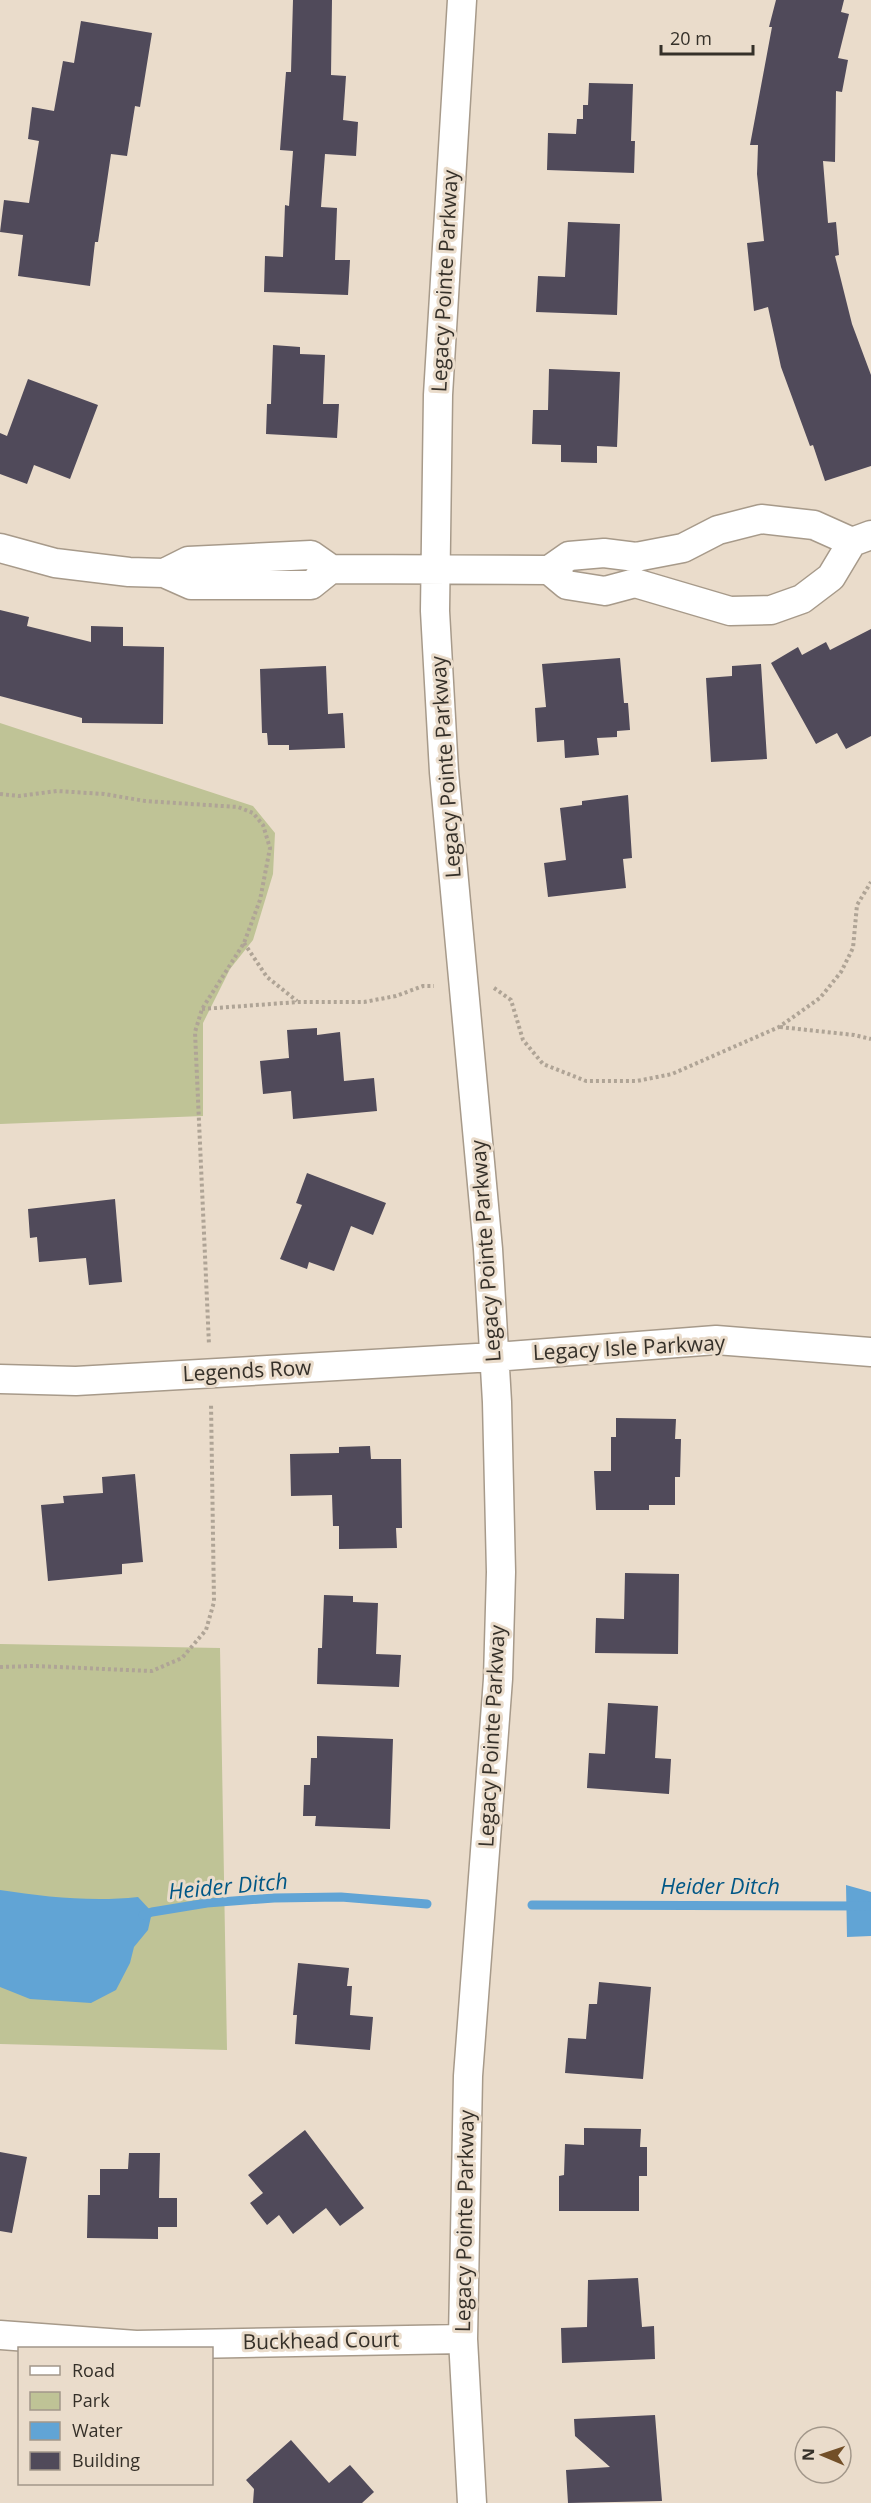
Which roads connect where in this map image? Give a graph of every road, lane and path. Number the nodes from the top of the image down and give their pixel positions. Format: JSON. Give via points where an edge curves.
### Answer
{"nodes":[{"id":1,"x":462,"y":0,"type":"edge"},
{"id":2,"x":862,"y":538,"type":"edge"},
{"id":3,"x":0,"y":549,"type":"edge"},
{"id":4,"x":435,"y":569,"type":"junction"},
{"id":5,"x":549,"y":570,"type":"junction"},
{"id":6,"x":636,"y":570,"type":"junction"},
{"id":7,"x":0,"y":794,"type":"edge"},
{"id":8,"x":871,"y":882,"type":"edge"},
{"id":9,"x":244,"y":943,"type":"junction"},
{"id":10,"x":463,"y":984,"type":"junction"},
{"id":11,"x":298,"y":1002,"type":"junction"},
{"id":12,"x":202,"y":1009,"type":"junction"},
{"id":13,"x":779,"y":1027,"type":"junction"},
{"id":14,"x":871,"y":1039,"type":"edge"},
{"id":15,"x":871,"y":1352,"type":"edge"},
{"id":16,"x":494,"y":1357,"type":"junction"},
{"id":17,"x":209,"y":1373,"type":"junction"},
{"id":18,"x":0,"y":1379,"type":"edge"},
{"id":19,"x":0,"y":1667,"type":"edge"},
{"id":20,"x":0,"y":2335,"type":"edge"},
{"id":21,"x":463,"y":2339,"type":"junction"},
{"id":22,"x":472,"y":2503,"type":"edge"}],
"edges":[{"from":1,"to":4,"type":"street","name":"Legacy Pointe Parkway","via":[[438,395]]},
{"from":2,"to":6,"type":"street","via":[[814,525],[761,519],[718,530]]},
{"from":2,"to":6,"type":"street","via":[[831,578],[802,599],[771,610],[730,611]]},
{"from":3,"to":4,"type":"street","via":[[55,563],[164,573],[191,585],[251,572],[311,585],[331,569]]},
{"from":4,"to":5,"type":"street"},
{"from":4,"to":10,"type":"street","name":"Legacy Pointe Parkway","via":[[444,772]]},
{"from":5,"to":6,"type":"street","via":[[569,556],[604,553]]},
{"from":5,"to":6,"type":"street","via":[[567,585],[605,591]]},
{"from":7,"to":9,"type":"path","via":[[104,794],[145,801],[238,807],[252,813],[263,825],[270,848],[260,900]]},
{"from":8,"to":13,"type":"path","via":[[857,905],[853,948],[841,972],[820,998]]},
{"from":9,"to":11,"type":"path","via":[[267,977]]},
{"from":9,"to":12,"type":"path"},
{"from":10,"to":11,"type":"path","via":[[423,986],[364,1002]]},
{"from":10,"to":13,"type":"path","via":[[480,982],[511,1000],[523,1040],[543,1064],[586,1081],[637,1081],[672,1074]]},
{"from":10,"to":16,"type":"street","name":"Legacy Pointe Parkway"},
{"from":11,"to":12,"type":"path"},
{"from":12,"to":17,"type":"path","via":[[195,1032]]},
{"from":13,"to":14,"type":"path"},
{"from":15,"to":16,"type":"street","name":"Legacy Isle Parkway","via":[[716,1340]]},
{"from":16,"to":17,"type":"street","name":"Legends Row"},
{"from":16,"to":21,"type":"street","name":"Legacy Pointe Parkway","via":[[501,1572],[498,1679],[468,2076]]},
{"from":17,"to":18,"type":"street","name":"Legends Row","via":[[76,1381]]},
{"from":17,"to":19,"type":"path","via":[[214,1602],[206,1630],[182,1658],[152,1671]]},
{"from":20,"to":21,"type":"street","name":"Buckhead Court","via":[[136,2345]]},
{"from":21,"to":22,"type":"street","name":"Legacy Pointe Parkway"}]}
